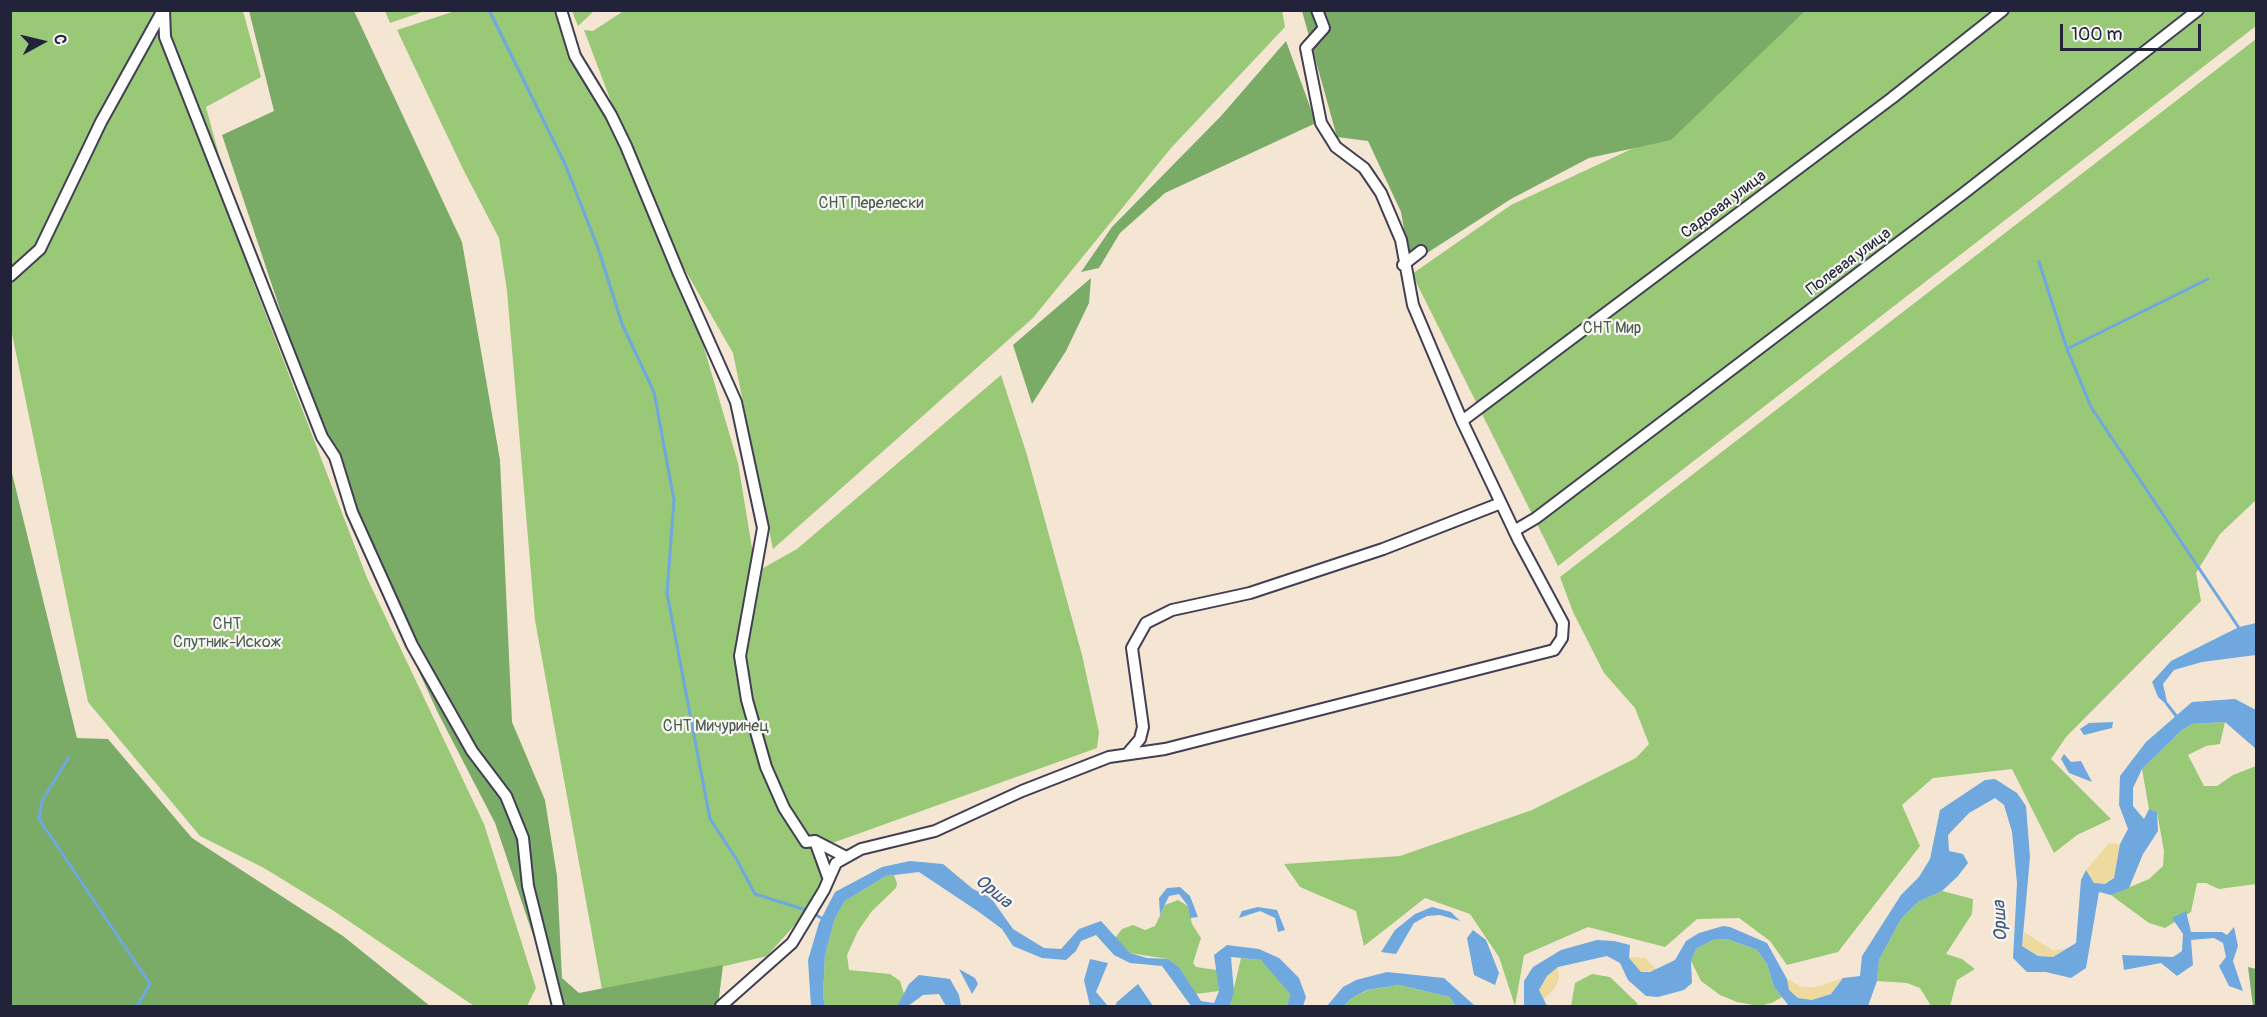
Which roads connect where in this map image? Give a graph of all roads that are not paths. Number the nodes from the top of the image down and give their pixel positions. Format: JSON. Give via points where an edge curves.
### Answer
{"nodes":[{"id":1,"x":163,"y":10,"type":"edge"},
{"id":2,"x":561,"y":10,"type":"edge"},
{"id":3,"x":1317,"y":10,"type":"edge"},
{"id":4,"x":2003,"y":10,"type":"edge"},
{"id":5,"x":2198,"y":10,"type":"edge"},
{"id":6,"x":1421,"y":251,"type":"dead end"},
{"id":7,"x":1403,"y":265,"type":"junction"},
{"id":8,"x":10,"y":276,"type":"edge"},
{"id":9,"x":1462,"y":421,"type":"junction"},
{"id":10,"x":1501,"y":503,"type":"junction"},
{"id":11,"x":1514,"y":531,"type":"junction"},
{"id":12,"x":1128,"y":753,"type":"junction"},
{"id":13,"x":815,"y":841,"type":"junction"},
{"id":14,"x":846,"y":857,"type":"junction"},
{"id":15,"x":828,"y":877,"type":"junction"},
{"id":16,"x":558,"y":1006,"type":"edge"},
{"id":17,"x":721,"y":1006,"type":"edge"}],
"edges":[{"from":1,"to":8,"type":"street","via":[[101,122],[40,249]]},
{"from":1,"to":16,"type":"street","via":[[165,37],[322,437],[335,457],[352,512],[412,645],[472,751],[506,796],[523,838],[528,886]]},
{"from":2,"to":13,"type":"street","via":[[575,56],[626,146],[736,402],[763,528],[740,656],[747,699],[766,766],[784,808],[806,842]]},
{"from":3,"to":7,"type":"street","via":[[1324,28],[1306,48],[1321,123],[1336,147],[1364,168],[1381,193],[1401,240]]},
{"from":4,"to":9,"type":"street","name":"Садовая улица"},
{"from":5,"to":11,"type":"street","name":"Полевая улица","via":[[1955,201]]},
{"from":6,"to":7,"type":"street"},
{"from":7,"to":9,"type":"street","via":[[1413,305]]},
{"from":9,"to":10,"type":"street"},
{"from":10,"to":11,"type":"street"},
{"from":10,"to":12,"type":"street","via":[[1383,549],[1250,593],[1172,610],[1146,624],[1132,648],[1143,727],[1140,739]]},
{"from":11,"to":12,"type":"street","via":[[1563,623],[1562,638],[1554,650],[1166,749]]},
{"from":12,"to":14,"type":"street","via":[[1082,766],[935,831],[861,849]]},
{"from":13,"to":14,"type":"street"},
{"from":13,"to":15,"type":"street"},
{"from":14,"to":15,"type":"street","via":[[836,863]]},
{"from":15,"to":17,"type":"street","via":[[792,944]]}]}
